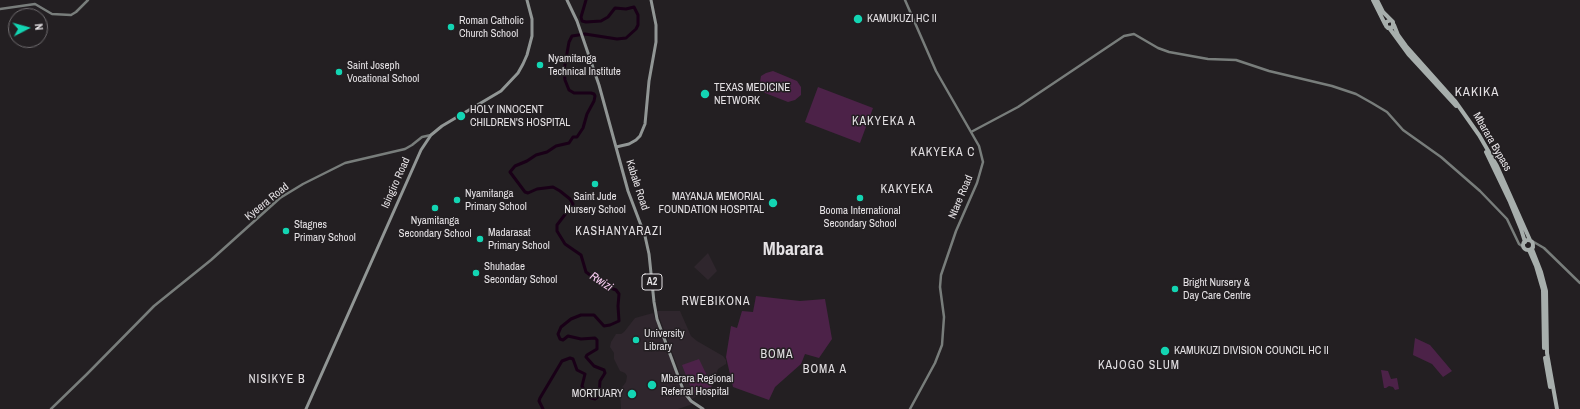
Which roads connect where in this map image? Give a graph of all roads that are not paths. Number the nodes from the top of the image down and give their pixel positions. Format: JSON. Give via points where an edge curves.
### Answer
{"nodes":[{"id":1,"x":88,"y":0,"type":"edge"},
{"id":2,"x":527,"y":0,"type":"edge"},
{"id":3,"x":567,"y":0,"type":"edge"},
{"id":4,"x":651,"y":0,"type":"edge"},
{"id":5,"x":905,"y":0,"type":"edge"},
{"id":6,"x":1373,"y":0,"type":"edge"},
{"id":7,"x":1377,"y":0,"type":"edge"},
{"id":8,"x":0,"y":9,"type":"edge"},
{"id":9,"x":1391,"y":20,"type":"junction"},
{"id":10,"x":1385,"y":24,"type":"junction"},
{"id":11,"x":1392,"y":27,"type":"junction"},
{"id":12,"x":646,"y":112,"type":"junction"},
{"id":13,"x":971,"y":132,"type":"junction"},
{"id":14,"x":431,"y":135,"type":"junction"},
{"id":15,"x":615,"y":142,"type":"junction"},
{"id":16,"x":622,"y":145,"type":"junction"},
{"id":17,"x":616,"y":147,"type":"junction"},
{"id":18,"x":617,"y":151,"type":"junction"},
{"id":19,"x":1516,"y":238,"type":"junction"},
{"id":20,"x":1531,"y":241,"type":"junction"},
{"id":21,"x":1525,"y":242,"type":"junction"},
{"id":22,"x":1541,"y":246,"type":"junction"},
{"id":23,"x":1533,"y":247,"type":"junction"},
{"id":24,"x":1527,"y":249,"type":"junction"},
{"id":25,"x":1580,"y":283,"type":"edge"},
{"id":26,"x":51,"y":409,"type":"edge"},
{"id":27,"x":306,"y":409,"type":"edge"},
{"id":28,"x":703,"y":409,"type":"edge"},
{"id":29,"x":910,"y":409,"type":"edge"},
{"id":30,"x":1556,"y":409,"type":"edge"}],
"edges":[{"from":1,"to":8,"type":"main road","via":[[71,14],[52,14],[35,4]]},
{"from":2,"to":14,"type":"main road","name":"Isingiro Road","via":[[532,19],[532,36],[527,55],[518,73],[501,91],[447,122]]},
{"from":3,"to":15,"type":"main road","name":"Kabale Road","number":"A2","via":[[599,85]]},
{"from":4,"to":12,"type":"main road","via":[[656,25],[656,42],[648,81]]},
{"from":5,"to":13,"type":"main road","name":"Ntare Road","via":[[936,71]]},
{"from":6,"to":10,"type":"highway"},
{"from":7,"to":9,"type":"highway"},
{"from":9,"to":10,"type":"highway"},
{"from":9,"to":11,"type":"highway"},
{"from":10,"to":11,"type":"highway","via":[[1387,28]]},
{"from":11,"to":20,"type":"highway","name":"Mbarara Bypass","via":[[1456,101],[1479,135],[1497,166]]},
{"from":11,"to":21,"type":"highway","name":"Mbarara Bypass","via":[[1409,54],[1457,107],[1476,135],[1500,181]]},
{"from":12,"to":16,"type":"main road","via":[[640,136],[631,143]]},
{"from":12,"to":18,"type":"main road","via":[[642,137]]},
{"from":13,"to":19,"type":"main road","via":[[1018,107],[1124,36],[1134,34],[1169,52],[1208,59],[1236,60],[1332,86],[1372,102],[1480,191],[1510,222]]},
{"from":13,"to":29,"type":"main road","name":"Ntare Road","via":[[981,151],[983,162],[941,275],[944,317],[942,345]]},
{"from":14,"to":26,"type":"main road","name":"Kyeera Road","via":[[422,137],[405,149],[345,163],[287,193],[154,306]]},
{"from":14,"to":27,"type":"main road","name":"Isingiro Road","via":[[416,160]]},
{"from":15,"to":16,"type":"main road"},
{"from":15,"to":17,"type":"main road","name":"Kabale Road","number":"A2"},
{"from":16,"to":17,"type":"main road"},
{"from":17,"to":18,"type":"main road","name":"Kabale Road","number":"A2"},
{"from":18,"to":28,"type":"main road","name":"Kabale Road","number":"A2","via":[[646,241],[657,319],[684,392],[691,401]]},
{"from":19,"to":21,"type":"main road","via":[[1520,242]]},
{"from":19,"to":24,"type":"main road"},
{"from":20,"to":21,"type":"highway"},
{"from":20,"to":22,"type":"main road"},
{"from":20,"to":23,"type":"highway","name":"Mbarara Bypass"},
{"from":21,"to":24,"type":"highway","name":"Mbarara Bypass"},
{"from":22,"to":23,"type":"main road"},
{"from":22,"to":25,"type":"main road"},
{"from":23,"to":24,"type":"highway"},
{"from":23,"to":30,"type":"highway","via":[[1546,291],[1547,353]]},
{"from":24,"to":30,"type":"highway","via":[[1536,266],[1543,290],[1544,355]]}]}
